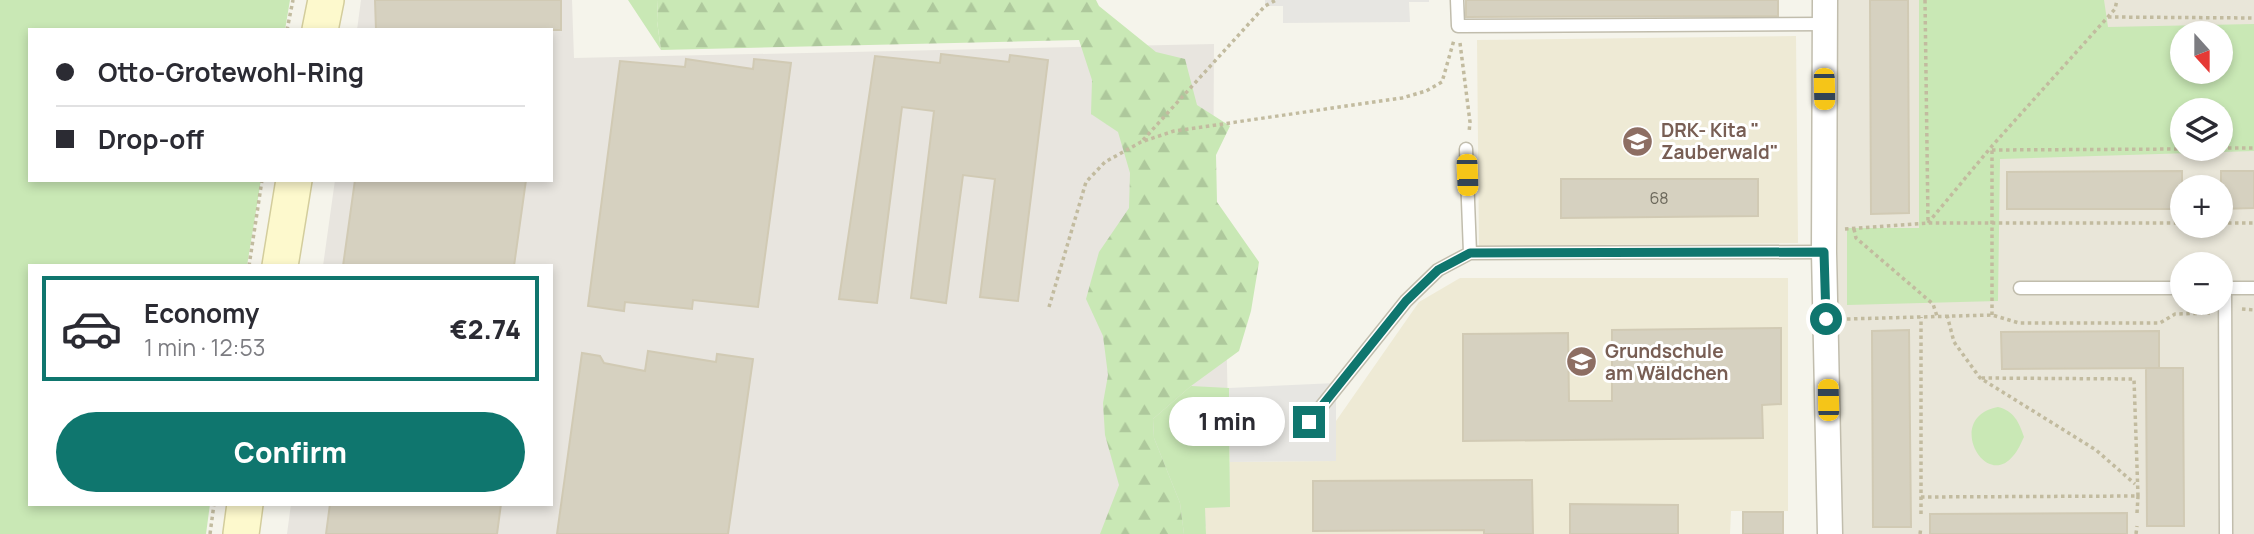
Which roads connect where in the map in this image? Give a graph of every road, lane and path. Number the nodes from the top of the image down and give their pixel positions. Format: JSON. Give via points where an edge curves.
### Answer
{"nodes":[{"id":1,"x":293,"y":0,"type":"edge"},
{"id":2,"x":326,"y":0,"type":"edge"},
{"id":3,"x":1276,"y":0,"type":"edge"},
{"id":4,"x":1457,"y":0,"type":"edge"},
{"id":5,"x":1925,"y":0,"type":"edge"},
{"id":6,"x":2117,"y":0,"type":"edge"},
{"id":7,"x":1824,"y":12,"type":"edge"},
{"id":8,"x":2108,"y":17,"type":"junction"},
{"id":9,"x":2254,"y":18,"type":"edge"},
{"id":10,"x":1458,"y":26,"type":"junction"},
{"id":11,"x":287,"y":28,"type":"edge"},
{"id":12,"x":320,"y":28,"type":"edge"},
{"id":13,"x":1141,"y":142,"type":"junction"},
{"id":14,"x":1992,"y":148,"type":"junction"},
{"id":15,"x":2233,"y":148,"type":"edge"},
{"id":16,"x":2254,"y":148,"type":"edge"},
{"id":17,"x":1466,"y":149,"type":"joint"},
{"id":18,"x":2170,"y":149,"type":"edge"},
{"id":19,"x":262,"y":182,"type":"edge"},
{"id":20,"x":294,"y":182,"type":"edge"},
{"id":21,"x":1928,"y":223,"type":"junction"},
{"id":22,"x":1992,"y":223,"type":"junction"},
{"id":23,"x":2170,"y":223,"type":"edge"},
{"id":24,"x":2233,"y":223,"type":"edge"},
{"id":25,"x":2254,"y":223,"type":"edge"},
{"id":26,"x":1854,"y":229,"type":"junction"},
{"id":27,"x":1825,"y":240,"type":"junction"},
{"id":28,"x":1470,"y":253,"type":"junction"},
{"id":29,"x":249,"y":264,"type":"edge"},
{"id":30,"x":280,"y":264,"type":"edge"},
{"id":31,"x":2020,"y":288,"type":"dead end"},
{"id":32,"x":2170,"y":288,"type":"edge"},
{"id":33,"x":2233,"y":288,"type":"edge"},
{"id":34,"x":2254,"y":288,"type":"edge"},
{"id":35,"x":1049,"y":307,"type":"dead end"},
{"id":36,"x":2233,"y":310,"type":"edge"},
{"id":37,"x":2254,"y":310,"type":"edge"},
{"id":38,"x":1947,"y":315,"type":"junction"},
{"id":39,"x":1992,"y":315,"type":"junction"},
{"id":40,"x":2173,"y":315,"type":"edge"},
{"id":41,"x":2225,"y":315,"type":"edge"},
{"id":42,"x":1921,"y":316,"type":"junction"},
{"id":43,"x":1937,"y":316,"type":"junction"},
{"id":44,"x":1826,"y":319,"type":"junction"},
{"id":45,"x":1980,"y":378,"type":"junction"},
{"id":46,"x":1309,"y":422,"type":"dead end"},
{"id":47,"x":2136,"y":485,"type":"junction"},
{"id":48,"x":2138,"y":496,"type":"junction"},
{"id":49,"x":1921,"y":497,"type":"junction"},
{"id":50,"x":214,"y":506,"type":"edge"},
{"id":51,"x":245,"y":506,"type":"edge"},
{"id":52,"x":2137,"y":513,"type":"dead end"},
{"id":53,"x":1921,"y":514,"type":"dead end"},
{"id":54,"x":2137,"y":526,"type":"dead end"},
{"id":55,"x":1921,"y":527,"type":"dead end"},
{"id":56,"x":209,"y":534,"type":"edge"},
{"id":57,"x":241,"y":534,"type":"edge"},
{"id":58,"x":1830,"y":534,"type":"edge"},
{"id":59,"x":1920,"y":534,"type":"edge"},
{"id":60,"x":2136,"y":534,"type":"edge"},
{"id":61,"x":2226,"y":534,"type":"edge"}],
"edges":[{"from":1,"to":11,"type":"path"},
{"from":2,"to":12,"type":"street"},
{"from":3,"to":13,"type":"path","via":[[1265,6]]},
{"from":4,"to":10,"type":"lane"},
{"from":5,"to":21,"type":"path"},
{"from":6,"to":8,"type":"path"},
{"from":7,"to":10,"type":"lane"},
{"from":7,"to":27,"type":"street"},
{"from":8,"to":9,"type":"path"},
{"from":8,"to":14,"type":"path"},
{"from":10,"to":13,"type":"path","via":[[1442,82],[1426,91],[1174,131]]},
{"from":10,"to":17,"type":"path","via":[[1470,122]]},
{"from":13,"to":35,"type":"path","via":[[1105,162],[1086,182]]},
{"from":14,"to":18,"type":"path"},
{"from":14,"to":21,"type":"path"},
{"from":14,"to":22,"type":"path"},
{"from":15,"to":16,"type":"path"},
{"from":17,"to":28,"type":"lane"},
{"from":19,"to":29,"type":"path"},
{"from":20,"to":30,"type":"street"},
{"from":21,"to":22,"type":"path"},
{"from":21,"to":26,"type":"path"},
{"from":22,"to":23,"type":"path"},
{"from":22,"to":39,"type":"path"},
{"from":24,"to":25,"type":"path"},
{"from":26,"to":27,"type":"path"},
{"from":26,"to":43,"type":"path","via":[[1856,238],[1933,303]]},
{"from":27,"to":28,"type":"lane"},
{"from":27,"to":44,"type":"street"},
{"from":28,"to":46,"type":"lane","via":[[1438,270],[1406,301]]},
{"from":31,"to":32,"type":"lane"},
{"from":33,"to":34,"type":"lane"},
{"from":36,"to":37,"type":"path"},
{"from":38,"to":39,"type":"path"},
{"from":38,"to":43,"type":"path"},
{"from":38,"to":45,"type":"path","via":[[1954,342]]},
{"from":39,"to":40,"type":"path","via":[[2019,323],[2160,323]]},
{"from":41,"to":61,"type":"lane"},
{"from":42,"to":43,"type":"path"},
{"from":42,"to":44,"type":"path"},
{"from":42,"to":49,"type":"path"},
{"from":44,"to":58,"type":"street"},
{"from":45,"to":47,"type":"path","via":[[2096,450]]},
{"from":45,"to":47,"type":"path","via":[[2134,379]]},
{"from":47,"to":48,"type":"path"},
{"from":48,"to":49,"type":"path"},
{"from":48,"to":52,"type":"path"},
{"from":49,"to":53,"type":"path"},
{"from":50,"to":56,"type":"path"},
{"from":51,"to":57,"type":"street"},
{"from":54,"to":60,"type":"path"},
{"from":55,"to":59,"type":"path"}]}
